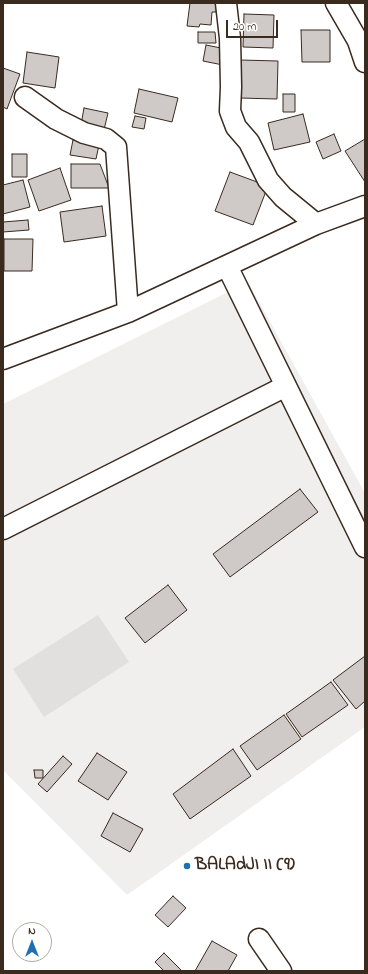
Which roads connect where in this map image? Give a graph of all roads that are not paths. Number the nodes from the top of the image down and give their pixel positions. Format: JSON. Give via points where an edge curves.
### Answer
{"nodes":[{"id":1,"x":226,"y":3,"type":"edge"},
{"id":2,"x":336,"y":3,"type":"edge"},
{"id":3,"x":365,"y":62,"type":"edge"},
{"id":4,"x":25,"y":97,"type":"dead end"},
{"id":5,"x":365,"y":206,"type":"edge"},
{"id":6,"x":316,"y":224,"type":"junction"},
{"id":7,"x":227,"y":266,"type":"junction"},
{"id":8,"x":128,"y":312,"type":"junction"},
{"id":9,"x":3,"y":360,"type":"edge"},
{"id":10,"x":286,"y":386,"type":"junction"},
{"id":11,"x":3,"y":529,"type":"edge"},
{"id":12,"x":365,"y":547,"type":"edge"},
{"id":13,"x":259,"y":939,"type":"dead end"},
{"id":14,"x":281,"y":971,"type":"edge"}],
"edges":[{"from":1,"to":6,"type":"street","via":[[230,38],[230,111],[236,127],[249,142],[268,180],[283,197]]},
{"from":2,"to":3,"type":"street","via":[[358,41]]},
{"from":4,"to":8,"type":"street","via":[[56,119],[84,133],[106,139],[116,147]]},
{"from":5,"to":6,"type":"street"},
{"from":6,"to":7,"type":"street"},
{"from":7,"to":8,"type":"street"},
{"from":7,"to":10,"type":"street"},
{"from":8,"to":9,"type":"street"},
{"from":10,"to":11,"type":"street"},
{"from":10,"to":12,"type":"street"},
{"from":13,"to":14,"type":"street"}]}
